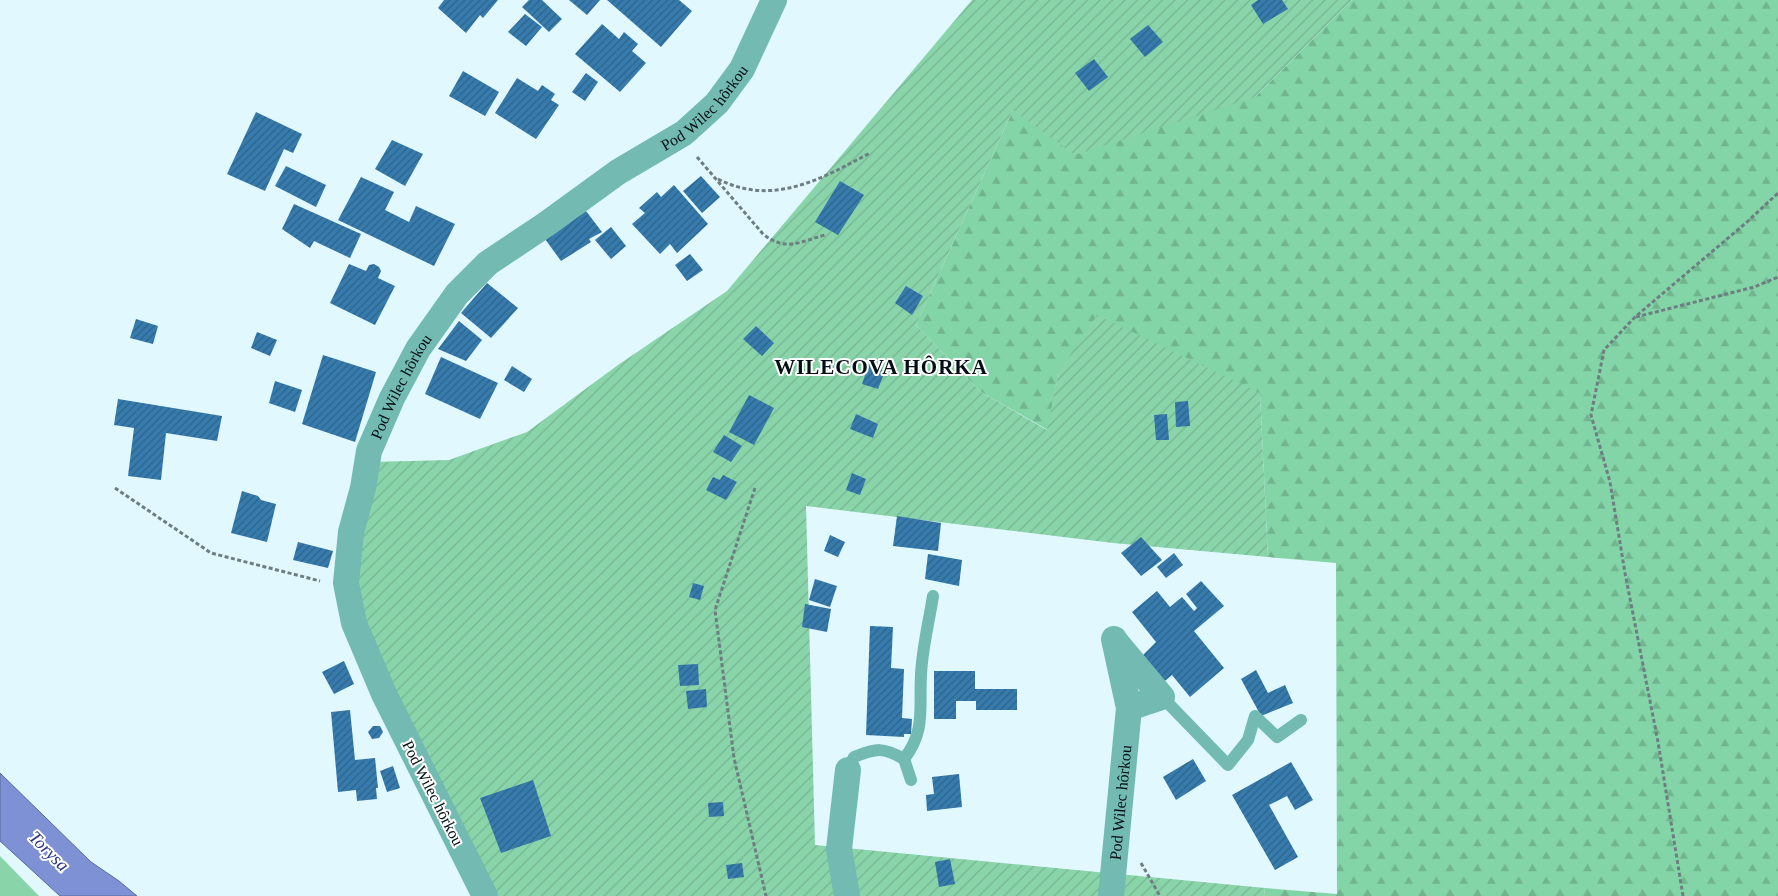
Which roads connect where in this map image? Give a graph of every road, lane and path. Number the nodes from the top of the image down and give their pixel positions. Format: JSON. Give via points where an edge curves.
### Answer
{"nodes":[{"id":1,"x":774,"y":0,"type":"edge"},
{"id":2,"x":870,"y":153,"type":"dead end"},
{"id":3,"x":1778,"y":193,"type":"edge"},
{"id":4,"x":825,"y":235,"type":"dead end"},
{"id":5,"x":1778,"y":277,"type":"edge"},
{"id":6,"x":1635,"y":317,"type":"junction"},
{"id":7,"x":115,"y":488,"type":"dead end"},
{"id":8,"x":755,"y":488,"type":"dead end"},
{"id":9,"x":346,"y":583,"type":"junction"},
{"id":10,"x":933,"y":596,"type":"dead end"},
{"id":11,"x":1162,"y":697,"type":"junction"},
{"id":12,"x":1129,"y":708,"type":"junction"},
{"id":13,"x":1301,"y":720,"type":"dead end"},
{"id":14,"x":904,"y":760,"type":"junction"},
{"id":15,"x":848,"y":770,"type":"joint"},
{"id":16,"x":911,"y":780,"type":"dead end"},
{"id":17,"x":485,"y":896,"type":"edge"},
{"id":18,"x":766,"y":896,"type":"edge"},
{"id":19,"x":847,"y":896,"type":"edge"},
{"id":20,"x":1111,"y":896,"type":"edge"},
{"id":21,"x":1683,"y":896,"type":"edge"}],
"edges":[{"from":1,"to":9,"type":"street","name":"Pod Wilec hôrkou","via":[[742,69],[717,103],[684,132],[618,172],[488,263],[457,294],[418,349],[369,451],[351,532]]},
{"from":2,"to":4,"type":"path","via":[[804,186],[774,191],[758,191],[715,177],[774,243],[788,245]]},
{"from":3,"to":6,"type":"path"},
{"from":5,"to":6,"type":"path","via":[[1754,287]]},
{"from":6,"to":21,"type":"path","via":[[1604,350],[1591,415],[1610,482]]},
{"from":7,"to":9,"type":"path","via":[[211,553],[314,580]]},
{"from":8,"to":18,"type":"path","via":[[716,610],[734,758]]},
{"from":9,"to":17,"type":"street","name":"Pod Wilec hôrkou","via":[[354,623],[384,694]]},
{"from":10,"to":14,"type":"lane","via":[[921,674],[921,722],[913,748]]},
{"from":11,"to":12,"type":"street"},
{"from":11,"to":12,"type":"street","name":"Pod Wilec hôrkou","via":[[1114,639]]},
{"from":11,"to":13,"type":"lane","via":[[1228,765],[1248,740],[1255,716],[1277,737]]},
{"from":12,"to":20,"type":"street","name":"Pod Wilec hôrkou"},
{"from":14,"to":15,"type":"lane","via":[[890,751],[872,750],[854,757]]},
{"from":14,"to":16,"type":"lane"},
{"from":15,"to":19,"type":"street","via":[[839,849]]}]}
